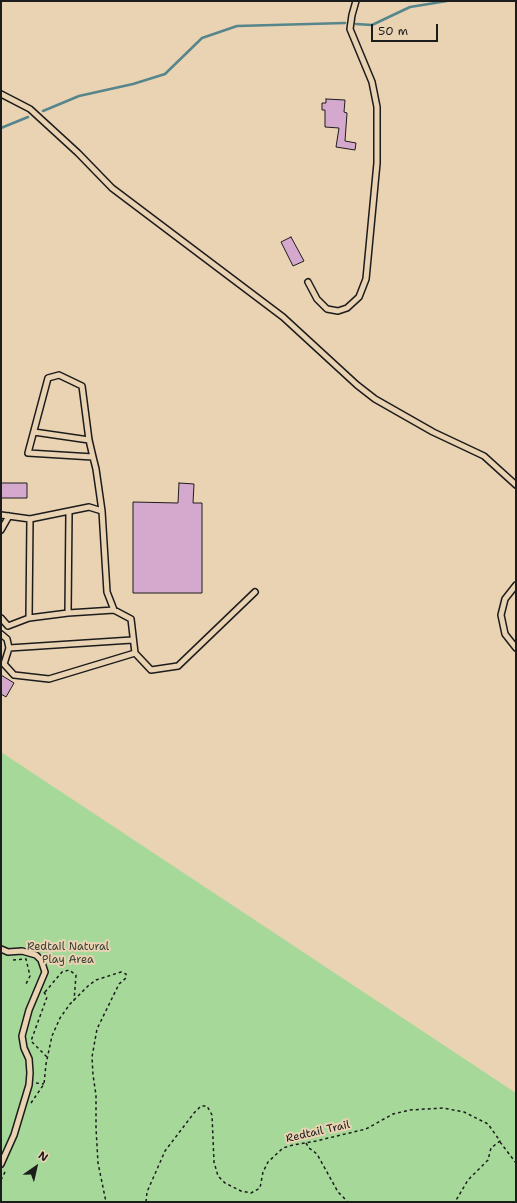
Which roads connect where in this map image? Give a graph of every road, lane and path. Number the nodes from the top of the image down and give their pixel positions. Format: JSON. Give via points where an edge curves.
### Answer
{"nodes":[{"id":1,"x":356,"y":1,"type":"edge"},
{"id":2,"x":1,"y":94,"type":"edge"},
{"id":3,"x":308,"y":282,"type":"dead end"},
{"id":4,"x":34,"y":432,"type":"junction"},
{"id":5,"x":89,"y":440,"type":"junction"},
{"id":6,"x":93,"y":457,"type":"junction"},
{"id":7,"x":516,"y":485,"type":"edge"},
{"id":8,"x":102,"y":511,"type":"junction"},
{"id":9,"x":69,"y":512,"type":"junction"},
{"id":10,"x":1,"y":515,"type":"edge"},
{"id":11,"x":9,"y":516,"type":"junction"},
{"id":12,"x":30,"y":519,"type":"junction"},
{"id":13,"x":1,"y":530,"type":"edge"},
{"id":14,"x":516,"y":585,"type":"edge"},
{"id":15,"x":255,"y":592,"type":"dead end"},
{"id":16,"x":114,"y":610,"type":"junction"},
{"id":17,"x":68,"y":613,"type":"junction"},
{"id":18,"x":1,"y":618,"type":"edge"},
{"id":19,"x":29,"y":618,"type":"junction"},
{"id":20,"x":8,"y":626,"type":"junction"},
{"id":21,"x":1,"y":634,"type":"edge"},
{"id":22,"x":132,"y":640,"type":"junction"},
{"id":23,"x":9,"y":648,"type":"junction"},
{"id":24,"x":516,"y":648,"type":"edge"},
{"id":25,"x":135,"y":653,"type":"junction"},
{"id":26,"x":1,"y":949,"type":"edge"},
{"id":27,"x":13,"y":960,"type":"dead end"},
{"id":28,"x":26,"y":984,"type":"dead end"},
{"id":29,"x":74,"y":1001,"type":"junction"},
{"id":30,"x":47,"y":1057,"type":"junction"},
{"id":31,"x":30,"y":1105,"type":"dead end"},
{"id":32,"x":500,"y":1141,"type":"junction"},
{"id":33,"x":306,"y":1143,"type":"junction"},
{"id":34,"x":516,"y":1163,"type":"edge"},
{"id":35,"x":1,"y":1164,"type":"edge"},
{"id":36,"x":7,"y":1167,"type":"dead end"},
{"id":37,"x":1,"y":1180,"type":"edge"},
{"id":38,"x":106,"y":1202,"type":"edge"},
{"id":39,"x":146,"y":1202,"type":"edge"},
{"id":40,"x":348,"y":1202,"type":"edge"},
{"id":41,"x":455,"y":1202,"type":"edge"}],
"edges":[{"from":1,"to":3,"type":"lane","via":[[350,29],[372,82],[377,107],[377,163],[366,279],[359,297],[347,308],[338,310],[327,309],[317,299]]},
{"from":2,"to":7,"type":"lane","via":[[30,109],[112,188],[283,317],[375,399],[433,432],[484,456]]},
{"from":4,"to":5,"type":"lane"},
{"from":4,"to":5,"type":"lane","via":[[48,378],[59,375],[82,386]]},
{"from":4,"to":6,"type":"lane","via":[[28,453]]},
{"from":5,"to":6,"type":"lane"},
{"from":6,"to":8,"type":"lane"},
{"from":8,"to":9,"type":"lane","via":[[88,507]]},
{"from":8,"to":16,"type":"lane","via":[[107,592]]},
{"from":9,"to":12,"type":"lane"},
{"from":9,"to":17,"type":"lane"},
{"from":10,"to":11,"type":"lane"},
{"from":11,"to":12,"type":"lane"},
{"from":11,"to":13,"type":"lane"},
{"from":12,"to":19,"type":"lane"},
{"from":14,"to":24,"type":"lane","via":[[505,599],[501,615],[505,634]]},
{"from":15,"to":25,"type":"lane","via":[[178,666],[151,670]]},
{"from":16,"to":17,"type":"lane"},
{"from":16,"to":22,"type":"lane","via":[[131,619]]},
{"from":17,"to":19,"type":"lane"},
{"from":18,"to":20,"type":"lane"},
{"from":19,"to":20,"type":"lane"},
{"from":20,"to":21,"type":"lane"},
{"from":21,"to":23,"type":"lane","via":[[8,639]]},
{"from":22,"to":23,"type":"lane"},
{"from":22,"to":25,"type":"lane"},
{"from":23,"to":25,"type":"lane","via":[[4,664],[14,675],[49,679]]},
{"from":26,"to":35,"type":"lane","via":[[36,955],[41,960],[45,972],[29,1010],[22,1036],[29,1060],[29,1084],[14,1135]]},
{"from":27,"to":28,"type":"path","via":[[26,960],[30,976]]},
{"from":29,"to":30,"type":"path","via":[[60,1018]]},
{"from":29,"to":30,"type":"path","via":[[76,975],[69,970],[62,972],[45,992],[47,997],[31,1042]]},
{"from":29,"to":38,"type":"path","via":[[96,980],[121,972],[126,974],[97,1029],[92,1057],[98,1163]]},
{"from":30,"to":31,"type":"path","via":[[44,1084]]},
{"from":32,"to":33,"type":"path","name":"Redtail Trail","via":[[488,1124],[480,1119],[464,1112],[444,1108],[393,1114],[366,1128]]},
{"from":32,"to":34,"type":"path","name":"Redtail Trail"},
{"from":32,"to":41,"type":"path","via":[[491,1148],[488,1160],[468,1180]]},
{"from":33,"to":39,"type":"path","name":"Redtail Trail","via":[[283,1148],[268,1162],[260,1188],[251,1193],[240,1191],[218,1176],[214,1162],[212,1115],[207,1106],[202,1106],[166,1151],[147,1192]]},
{"from":33,"to":40,"type":"path","via":[[317,1154],[338,1192]]},
{"from":36,"to":37,"type":"path"}]}
